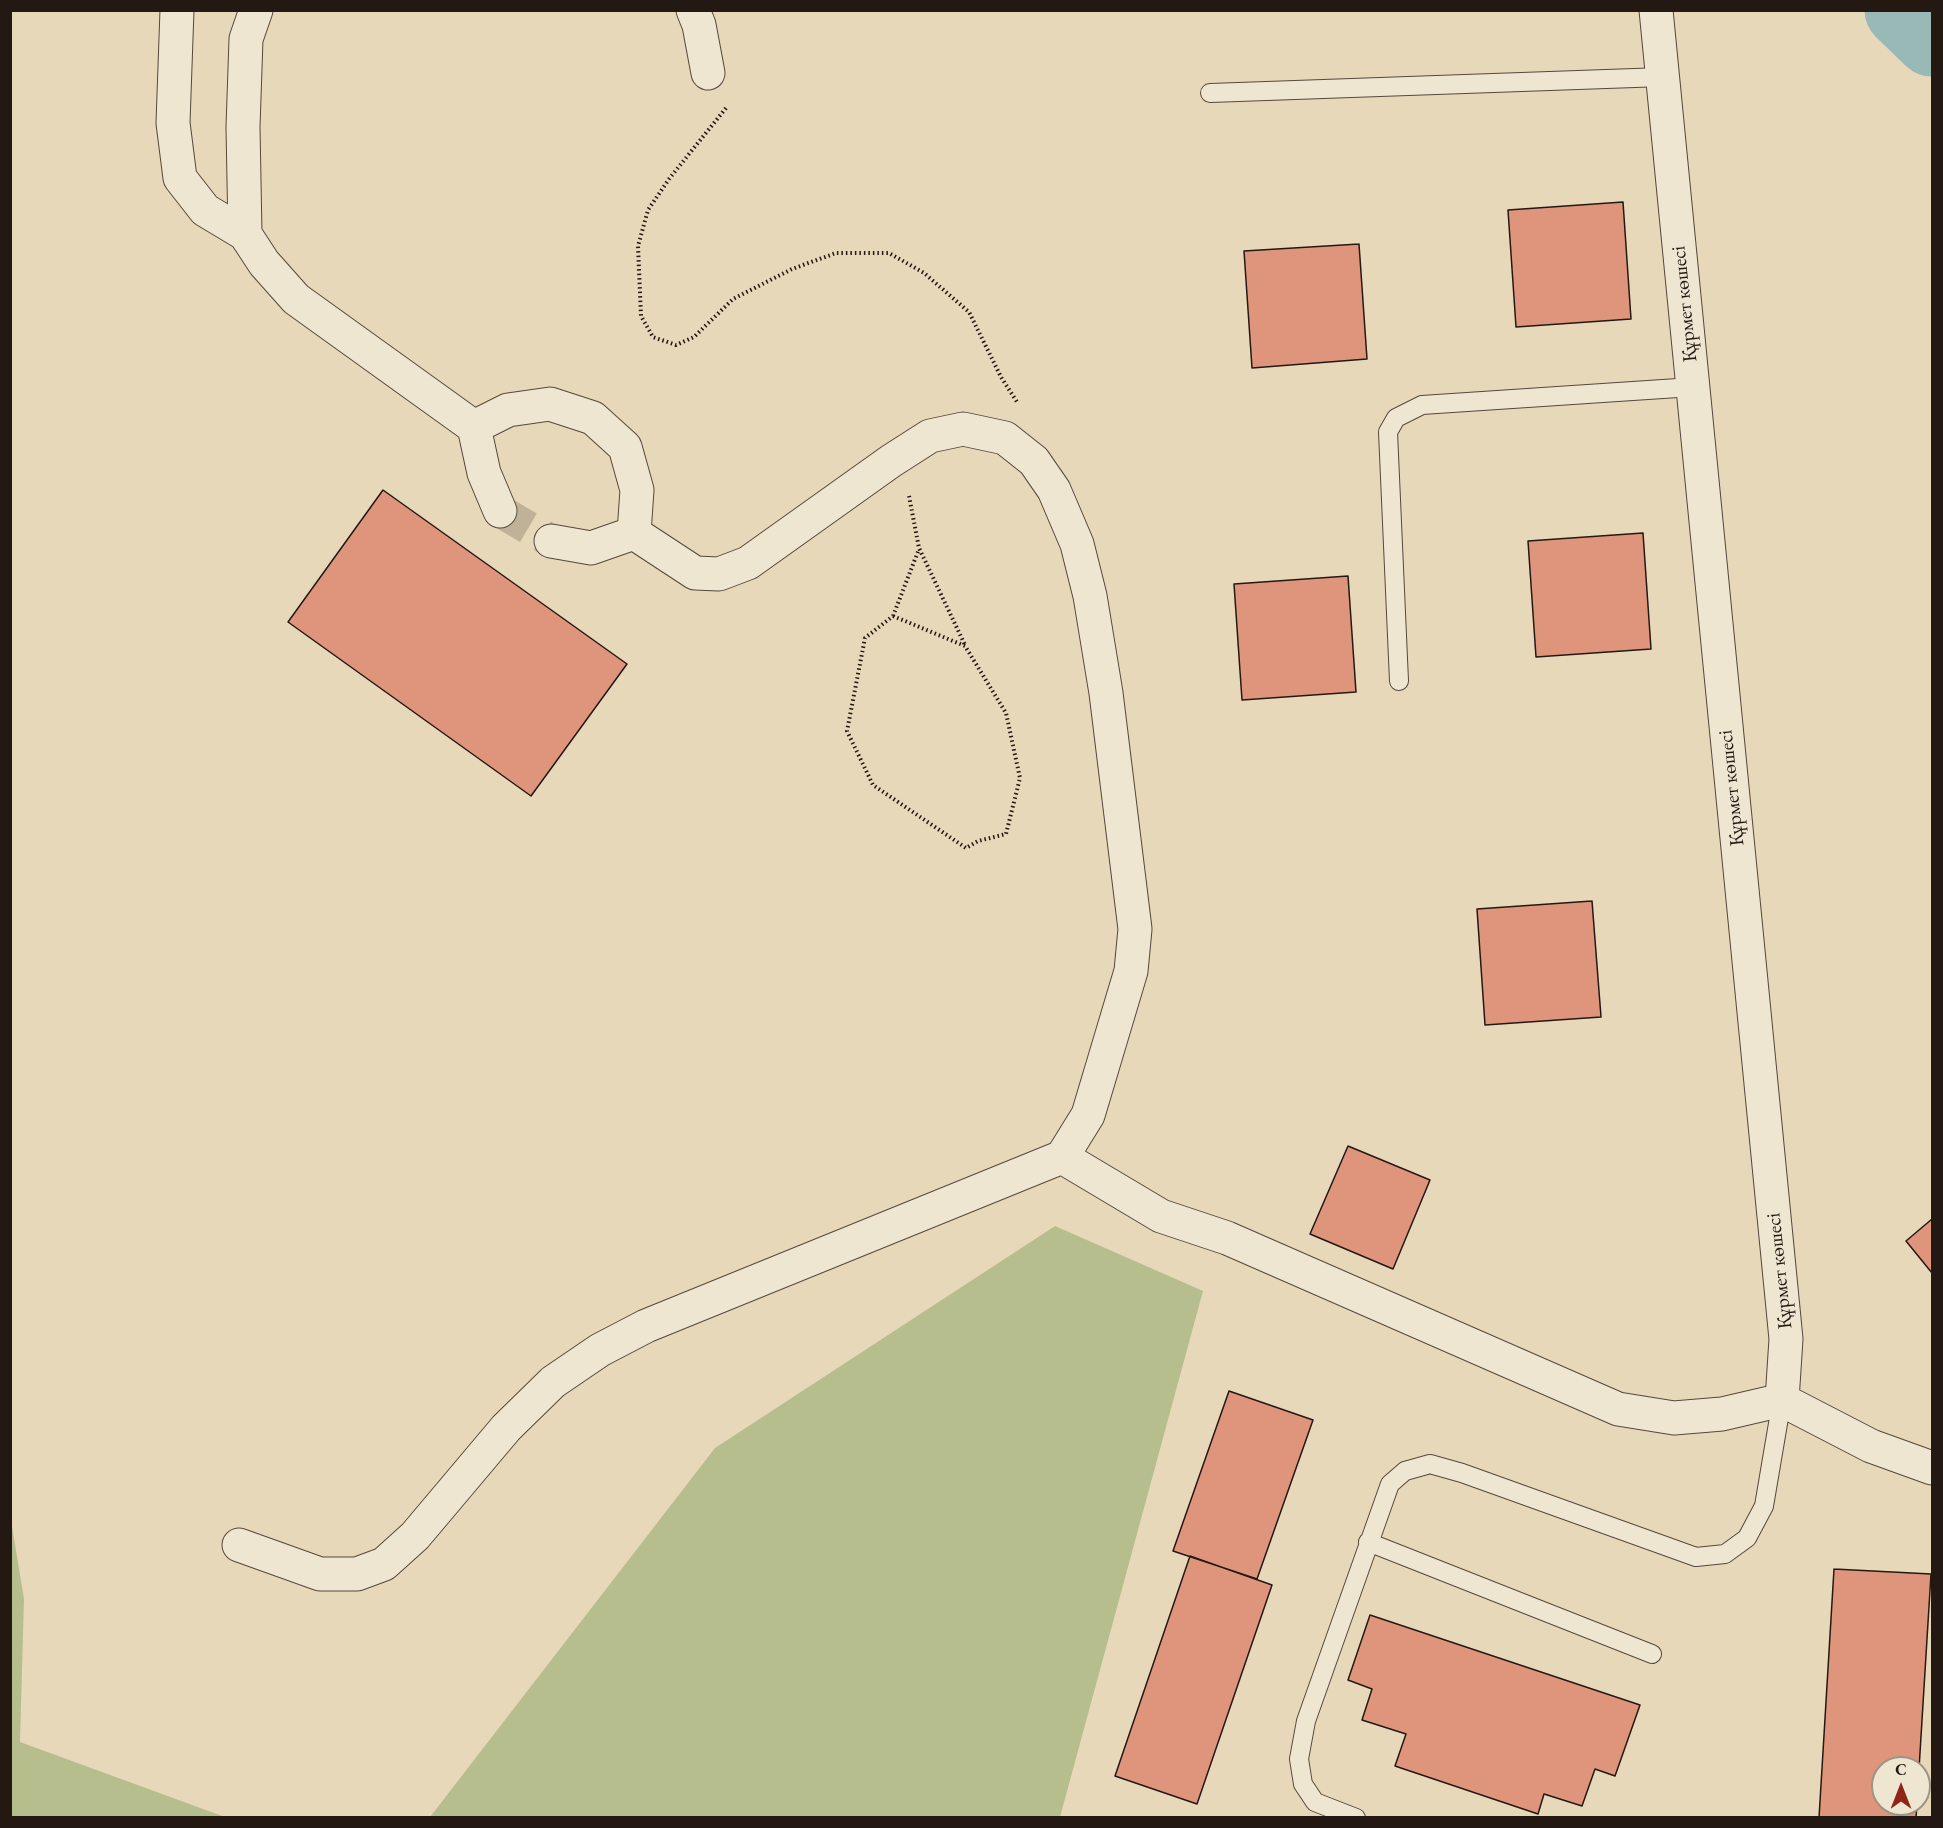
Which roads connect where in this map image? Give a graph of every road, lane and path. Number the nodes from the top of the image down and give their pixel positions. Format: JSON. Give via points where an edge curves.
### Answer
{"nodes":[{"id":1,"x":177,"y":10,"type":"edge"},
{"id":2,"x":256,"y":10,"type":"edge"},
{"id":3,"x":693,"y":10,"type":"edge"},
{"id":4,"x":1656,"y":10,"type":"edge"},
{"id":5,"x":708,"y":73,"type":"dead end"},
{"id":6,"x":1663,"y":77,"type":"junction"},
{"id":7,"x":1210,"y":93,"type":"dead end"},
{"id":8,"x":728,"y":106,"type":"dead end"},
{"id":9,"x":244,"y":234,"type":"junction"},
{"id":10,"x":1693,"y":387,"type":"junction"},
{"id":11,"x":1019,"y":405,"type":"dead end"},
{"id":12,"x":474,"y":427,"type":"junction"},
{"id":13,"x":900,"y":455,"type":"junction"},
{"id":14,"x":500,"y":511,"type":"tunnel mouth"},
{"id":15,"x":634,"y":533,"type":"junction"},
{"id":16,"x":551,"y":541,"type":"tunnel mouth"},
{"id":17,"x":919,"y":549,"type":"junction"},
{"id":18,"x":893,"y":616,"type":"junction"},
{"id":19,"x":965,"y":646,"type":"junction"},
{"id":20,"x":1399,"y":681,"type":"dead end"},
{"id":21,"x":1062,"y":1157,"type":"junction"},
{"id":22,"x":1782,"y":1401,"type":"junction"},
{"id":23,"x":1932,"y":1468,"type":"edge"},
{"id":24,"x":1368,"y":1542,"type":"junction"},
{"id":25,"x":240,"y":1545,"type":"dead end"},
{"id":26,"x":1652,"y":1654,"type":"dead end"},
{"id":27,"x":1356,"y":1818,"type":"edge"}],
"edges":[{"from":1,"to":9,"type":"street","via":[[173,123],[180,178],[205,210]]},
{"from":2,"to":9,"type":"street","via":[[246,39]]},
{"from":3,"to":5,"type":"street"},
{"from":4,"to":6,"type":"street","name":"Құрмет көшесі"},
{"from":6,"to":7,"type":"lane"},
{"from":6,"to":10,"type":"street","name":"Құрмет көшесі"},
{"from":8,"to":11,"type":"path","via":[[648,210],[638,256],[641,316],[653,336],[676,345],[694,336],[732,299],[792,269],[836,253],[889,253],[924,273],[969,312]]},
{"from":9,"to":12,"type":"street","via":[[296,299]]},
{"from":10,"to":20,"type":"lane","via":[[1422,405],[1396,418],[1388,432]]},
{"from":10,"to":22,"type":"street","name":"Құрмет көшесі","via":[[1786,1339]]},
{"from":12,"to":14,"type":"street","via":[[484,473]]},
{"from":12,"to":15,"type":"street","via":[[508,410],[550,404],[593,418],[625,447],[637,490]]},
{"from":13,"to":15,"type":"street","via":[[748,563],[719,574],[694,573]]},
{"from":13,"to":17,"type":"path"},
{"from":13,"to":21,"type":"street","via":[[930,436],[963,429],[1005,438],[1034,460],[1054,490],[1077,544],[1090,596],[1135,929],[1131,971],[1088,1115]]},
{"from":15,"to":16,"type":"street","via":[[591,548]]},
{"from":17,"to":18,"type":"path"},
{"from":17,"to":19,"type":"path"},
{"from":18,"to":19,"type":"path"},
{"from":18,"to":19,"type":"path","via":[[865,638],[847,731],[873,785],[966,848],[1006,834],[1020,778],[1006,713]]},
{"from":21,"to":22,"type":"street","via":[[1161,1216],[1227,1238],[1618,1409],[1674,1419]]},
{"from":21,"to":25,"type":"street","via":[[646,1326],[600,1350],[553,1382],[506,1428],[415,1536],[384,1564],[357,1574],[320,1574]]},
{"from":22,"to":23,"type":"street","via":[[1871,1446]]},
{"from":22,"to":24,"type":"lane","via":[[1764,1506],[1748,1538],[1725,1554],[1696,1557],[1430,1464],[1405,1471],[1390,1484]]},
{"from":24,"to":26,"type":"lane"},
{"from":24,"to":27,"type":"lane","via":[[1306,1721],[1299,1759],[1303,1784],[1315,1802]]}]}
